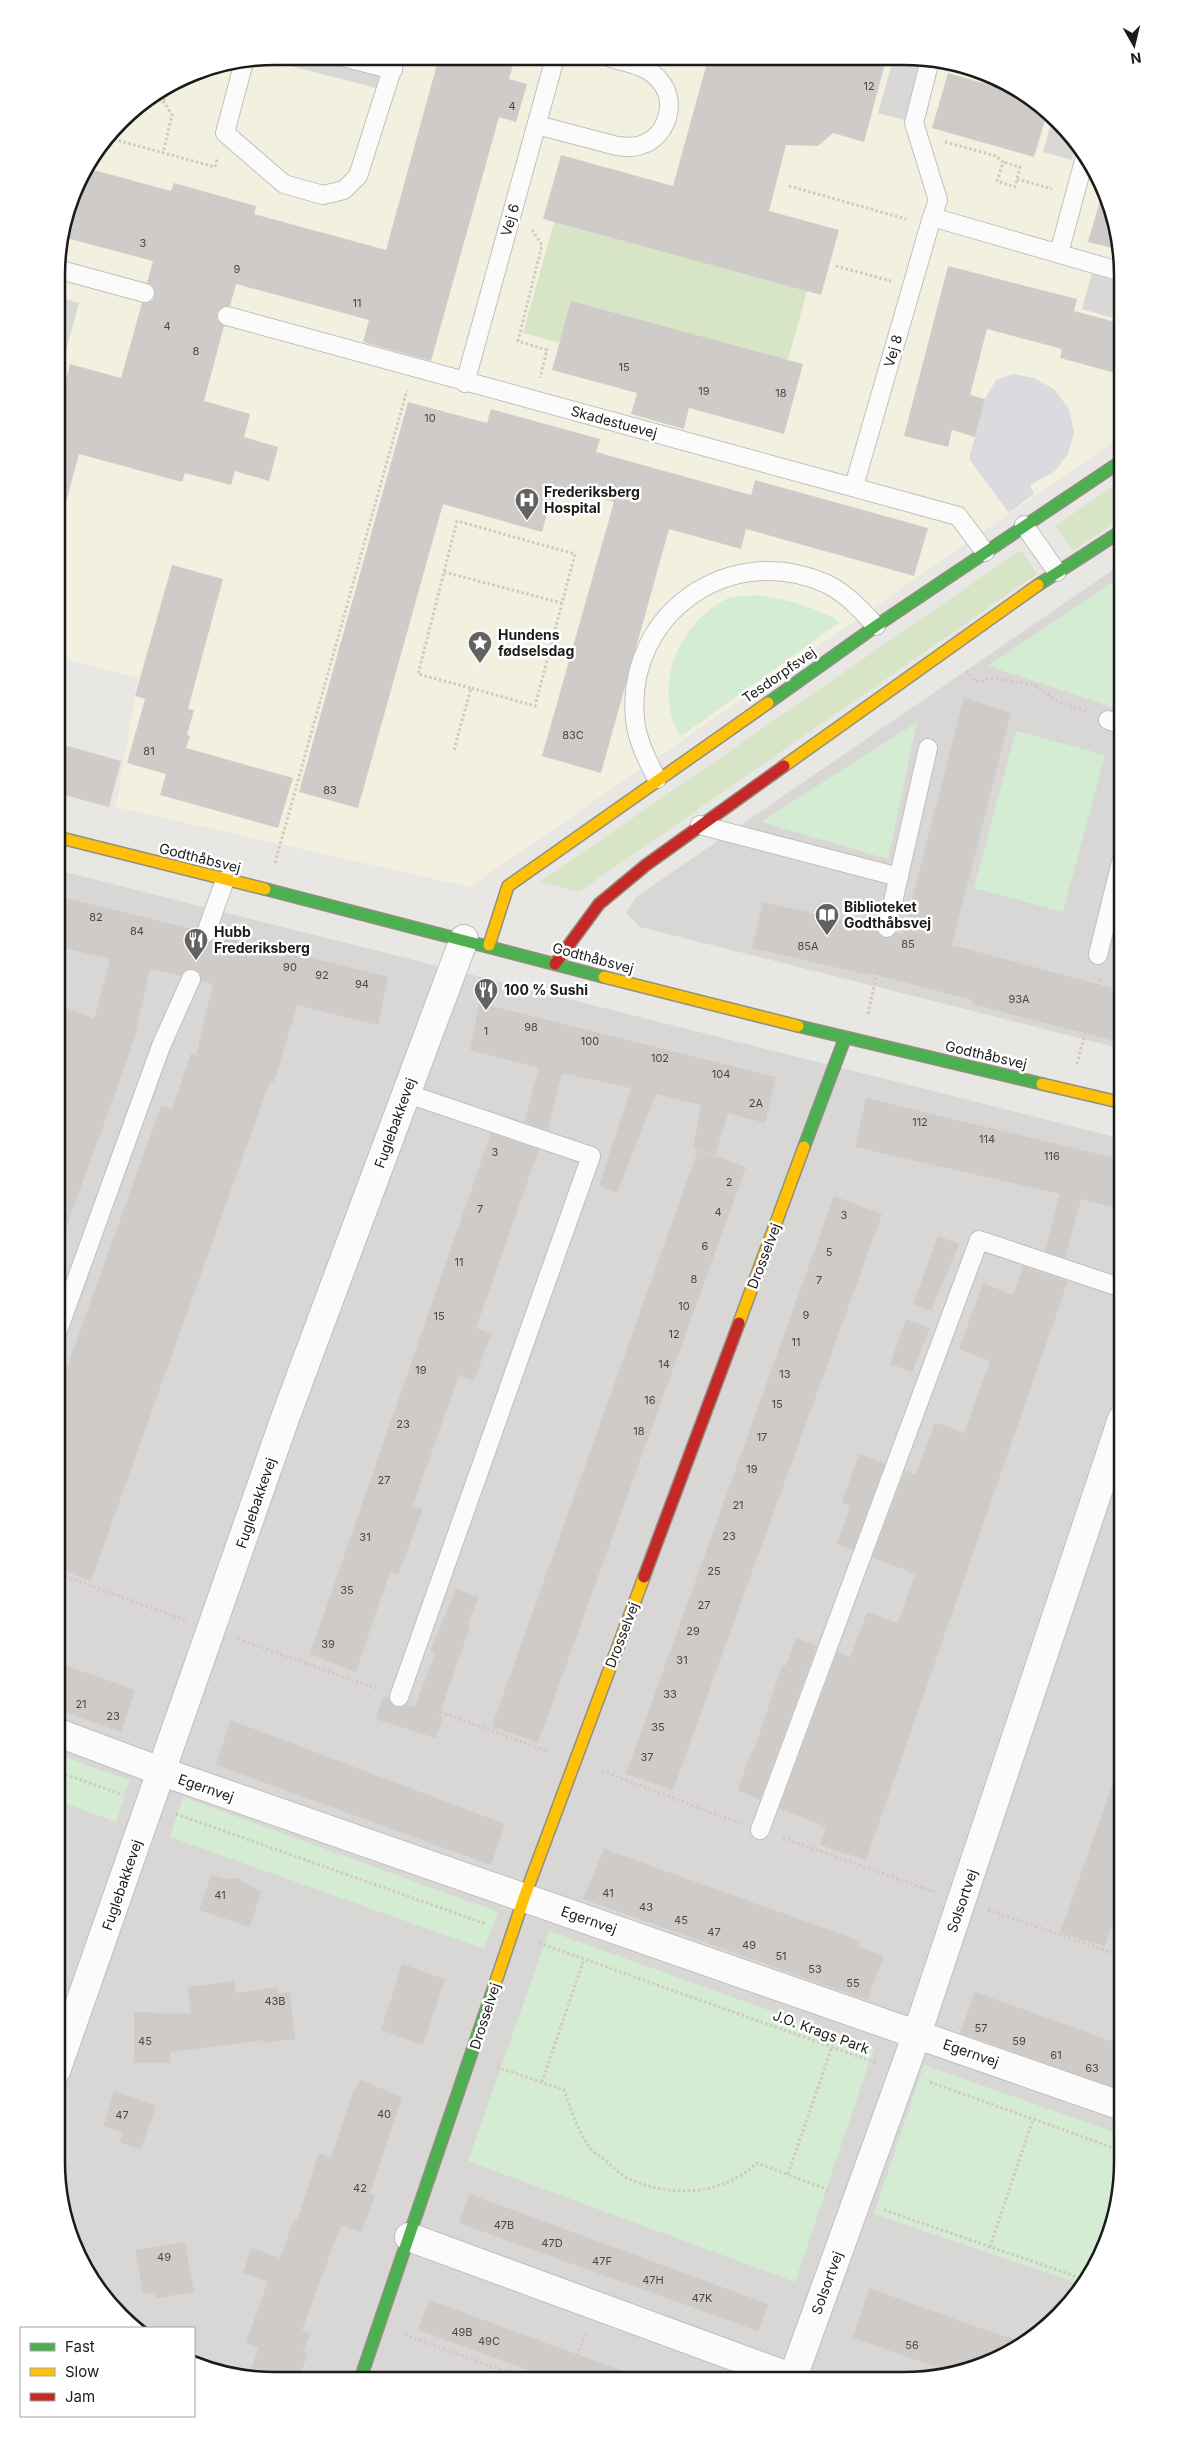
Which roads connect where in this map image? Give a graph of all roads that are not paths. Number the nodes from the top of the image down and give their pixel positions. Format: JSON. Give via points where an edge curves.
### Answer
{"nodes":[{"id":1,"x":393,"y":65,"type":"edge"},
{"id":2,"x":553,"y":65,"type":"edge"},
{"id":3,"x":636,"y":65,"type":"edge"},
{"id":4,"x":928,"y":66,"type":"edge"},
{"id":5,"x":242,"y":68,"type":"edge"},
{"id":6,"x":537,"y":125,"type":"junction"},
{"id":7,"x":1083,"y":165,"type":"edge"},
{"id":8,"x":932,"y":217,"type":"junction"},
{"id":9,"x":1059,"y":253,"type":"junction"},
{"id":10,"x":65,"y":270,"type":"edge"},
{"id":11,"x":1114,"y":270,"type":"edge"},
{"id":12,"x":144,"y":293,"type":"dead end"},
{"id":13,"x":227,"y":316,"type":"dead end"},
{"id":14,"x":465,"y":383,"type":"junction"},
{"id":15,"x":1114,"y":466,"type":"edge"},
{"id":16,"x":854,"y":486,"type":"junction"},
{"id":17,"x":1024,"y":525,"type":"junction"},
{"id":18,"x":1114,"y":536,"type":"edge"},
{"id":19,"x":985,"y":552,"type":"junction"},
{"id":20,"x":1057,"y":572,"type":"junction"},
{"id":21,"x":876,"y":626,"type":"junction"},
{"id":22,"x":928,"y":748,"type":"dead end"},
{"id":23,"x":657,"y":779,"type":"junction"},
{"id":24,"x":700,"y":825,"type":"junction"},
{"id":25,"x":65,"y":839,"type":"edge"},
{"id":26,"x":899,"y":877,"type":"junction"},
{"id":27,"x":225,"y":880,"type":"junction"},
{"id":28,"x":1114,"y":890,"type":"edge"},
{"id":29,"x":887,"y":928,"type":"road end"},
{"id":30,"x":206,"y":933,"type":"dead end"},
{"id":31,"x":476,"y":942,"type":"junction"},
{"id":32,"x":1098,"y":955,"type":"dead end"},
{"id":33,"x":555,"y":964,"type":"junction"},
{"id":34,"x":191,"y":979,"type":"dead end"},
{"id":35,"x":845,"y":1038,"type":"junction"},
{"id":36,"x":405,"y":1093,"type":"junction"},
{"id":37,"x":1114,"y":1101,"type":"edge"},
{"id":38,"x":1114,"y":1285,"type":"edge"},
{"id":39,"x":65,"y":1311,"type":"edge"},
{"id":40,"x":1114,"y":1443,"type":"edge"},
{"id":41,"x":399,"y":1697,"type":"dead end"},
{"id":42,"x":65,"y":1735,"type":"edge"},
{"id":43,"x":163,"y":1772,"type":"junction"},
{"id":44,"x":760,"y":1830,"type":"dead end"},
{"id":45,"x":524,"y":1898,"type":"junction"},
{"id":46,"x":918,"y":2034,"type":"junction"},
{"id":47,"x":65,"y":2045,"type":"edge"},
{"id":48,"x":1114,"y":2103,"type":"edge"},
{"id":49,"x":409,"y":2237,"type":"junction"},
{"id":50,"x":362,"y":2372,"type":"edge"},
{"id":51,"x":774,"y":2372,"type":"edge"},
{"id":52,"x":796,"y":2372,"type":"edge"}],
"edges":[{"from":1,"to":5,"type":"lane","via":[[358,176],[344,190],[323,195],[284,184],[225,133]]},
{"from":2,"to":6,"type":"lane","name":"Vej 6"},
{"from":3,"to":6,"type":"lane","via":[[651,72],[667,93],[669,106],[664,125],[652,139],[642,145],[618,146]]},
{"from":4,"to":8,"type":"lane","name":"Vej 8","via":[[914,123],[938,200]]},
{"from":6,"to":14,"type":"lane","name":"Vej 6"},
{"from":7,"to":9,"type":"lane"},
{"from":8,"to":9,"type":"lane"},
{"from":8,"to":16,"type":"lane","name":"Vej 8"},
{"from":9,"to":11,"type":"lane"},
{"from":10,"to":12,"type":"lane"},
{"from":13,"to":14,"type":"lane","name":"Skadestuevej"},
{"from":14,"to":16,"type":"lane","name":"Skadestuevej"},
{"from":15,"to":17,"type":"street","name":"Tesdorpfsvej"},
{"from":16,"to":19,"type":"lane","name":"Skadestuevej","via":[[958,516]]},
{"from":17,"to":19,"type":"street","name":"Tesdorpfsvej"},
{"from":17,"to":20,"type":"lane"},
{"from":18,"to":20,"type":"street"},
{"from":19,"to":21,"type":"street","name":"Tesdorpfsvej"},
{"from":20,"to":24,"type":"street"},
{"from":21,"to":23,"type":"street","name":"Tesdorpfsvej"},
{"from":21,"to":23,"type":"lane","via":[[854,602],[828,585],[798,574],[766,570],[734,574],[704,586],[678,605],[657,628],[638,672],[635,720],[642,751]]},
{"from":22,"to":26,"type":"lane"},
{"from":23,"to":31,"type":"street","name":"Tesdorpfsvej","via":[[508,886]]},
{"from":24,"to":26,"type":"lane"},
{"from":24,"to":33,"type":"street","via":[[599,904]]},
{"from":25,"to":27,"type":"street","name":"Godthåbsvej"},
{"from":26,"to":29,"type":"lane"},
{"from":27,"to":30,"type":"lane"},
{"from":27,"to":31,"type":"street","name":"Godthåbsvej"},
{"from":28,"to":32,"type":"lane"},
{"from":31,"to":33,"type":"street","name":"Godthåbsvej"},
{"from":31,"to":36,"type":"street","name":"Fuglebakkevej"},
{"from":33,"to":35,"type":"street","name":"Godthåbsvej"},
{"from":34,"to":39,"type":"lane","via":[[162,1046]]},
{"from":35,"to":37,"type":"street","name":"Godthåbsvej"},
{"from":35,"to":45,"type":"street","name":"Drosselvej"},
{"from":36,"to":41,"type":"lane","via":[[591,1156]]},
{"from":36,"to":43,"type":"street","name":"Fuglebakkevej","via":[[285,1418]]},
{"from":38,"to":44,"type":"lane","via":[[979,1240]]},
{"from":40,"to":46,"type":"street","name":"Solsortvej"},
{"from":42,"to":43,"type":"street","name":"Egernvej"},
{"from":43,"to":45,"type":"street","name":"Egernvej"},
{"from":43,"to":47,"type":"street","name":"Fuglebakkevej"},
{"from":45,"to":46,"type":"street","name":"Egernvej"},
{"from":45,"to":49,"type":"street","name":"Drosselvej"},
{"from":46,"to":48,"type":"street","name":"Egernvej"},
{"from":46,"to":52,"type":"street","name":"Solsortvej"},
{"from":49,"to":50,"type":"street","name":"Drosselvej"},
{"from":49,"to":51,"type":"street"}]}
